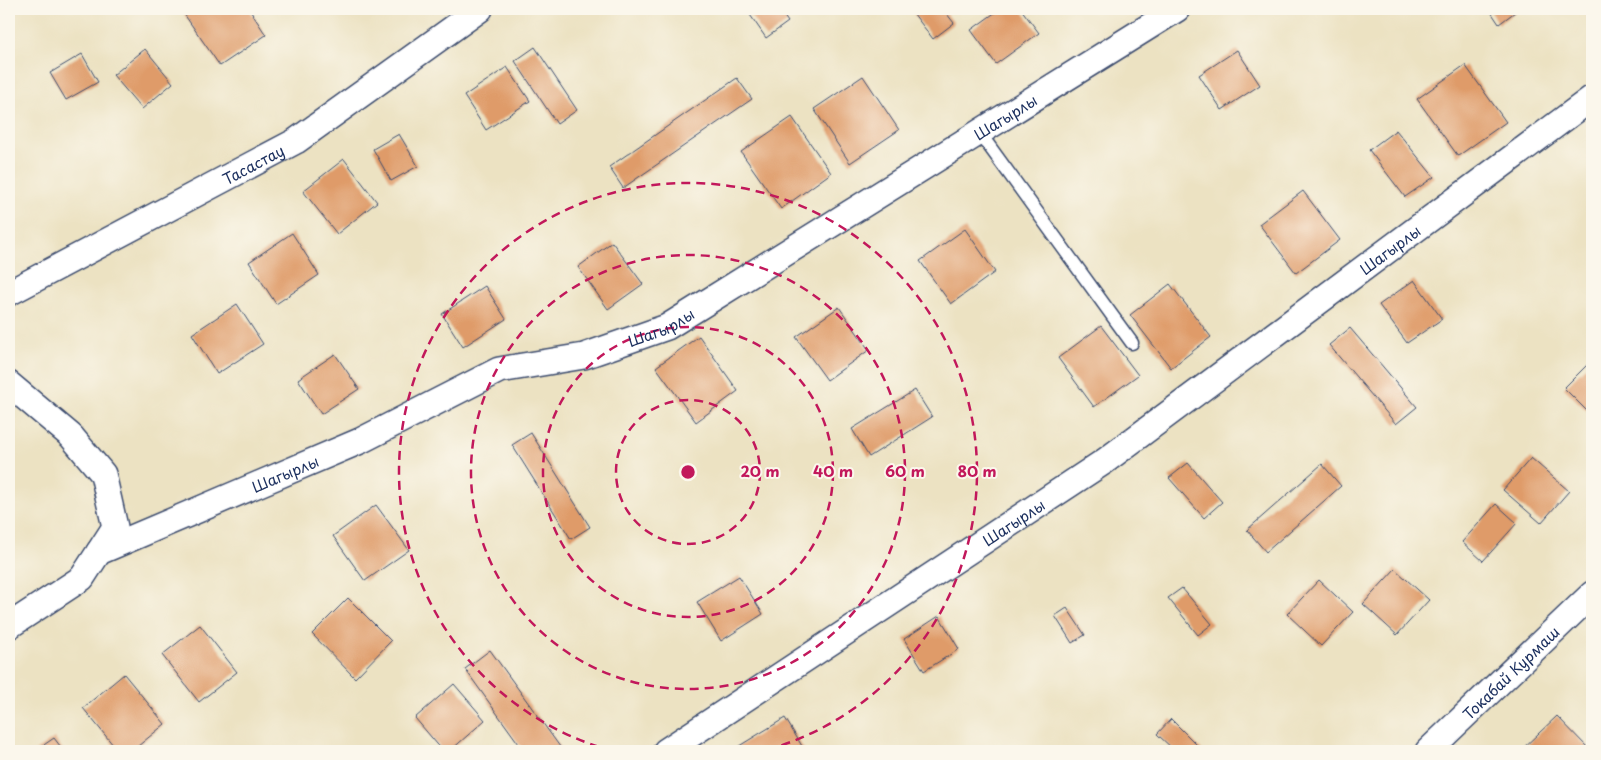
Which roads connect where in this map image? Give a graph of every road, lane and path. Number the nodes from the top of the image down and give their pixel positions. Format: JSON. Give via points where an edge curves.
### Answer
{"nodes":[{"id":1,"x":480,"y":9,"type":"edge"},
{"id":2,"x":1177,"y":9,"type":"edge"},
{"id":3,"x":1592,"y":98,"type":"edge"},
{"id":4,"x":979,"y":132,"type":"junction"},
{"id":5,"x":9,"y":293,"type":"edge"},
{"id":6,"x":1132,"y":343,"type":"dead end"},
{"id":7,"x":9,"y":384,"type":"edge"},
{"id":8,"x":99,"y":552,"type":"junction"},
{"id":9,"x":1592,"y":594,"type":"edge"},
{"id":10,"x":9,"y":626,"type":"edge"},
{"id":11,"x":666,"y":751,"type":"edge"},
{"id":12,"x":1428,"y":751,"type":"edge"}],
"edges":[{"from":1,"to":5,"type":"street","name":"Тасастау","via":[[296,141]]},
{"from":2,"to":4,"type":"street","name":"Шагырлы"},
{"from":3,"to":11,"type":"street","name":"Шагырлы","via":[[1105,461]]},
{"from":4,"to":6,"type":"lane"},
{"from":4,"to":8,"type":"street","name":"Шагырлы","via":[[667,327],[584,356],[499,370],[360,441]]},
{"from":7,"to":8,"type":"street","via":[[71,436],[103,474],[115,528]]},
{"from":8,"to":10,"type":"street","via":[[82,578]]},
{"from":9,"to":12,"type":"street","name":"Токабай Курмаш"}]}
